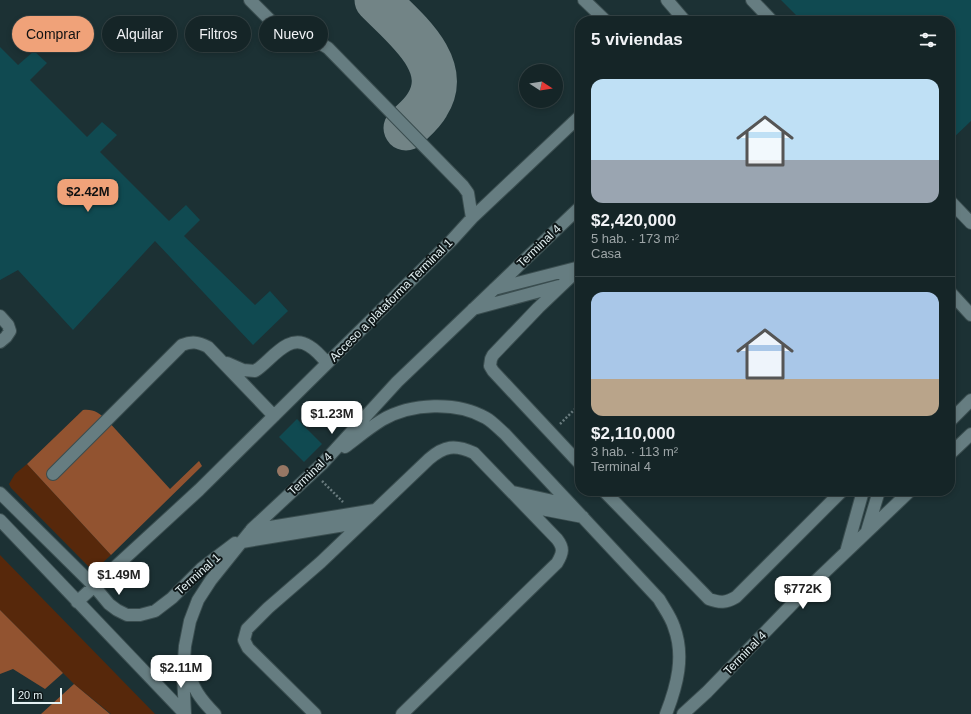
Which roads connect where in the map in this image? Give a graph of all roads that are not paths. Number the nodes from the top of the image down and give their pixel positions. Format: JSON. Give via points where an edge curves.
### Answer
{"nodes":[{"id":1,"x":250,"y":0,"type":"edge"},
{"id":2,"x":584,"y":0,"type":"edge"},
{"id":3,"x":667,"y":0,"type":"edge"},
{"id":4,"x":752,"y":0,"type":"edge"},
{"id":5,"x":601,"y":16,"type":"edge"},
{"id":6,"x":681,"y":16,"type":"edge"},
{"id":7,"x":767,"y":16,"type":"edge"},
{"id":8,"x":575,"y":121,"type":"edge"},
{"id":9,"x":955,"y":206,"type":"edge"},
{"id":10,"x":575,"y":212,"type":"edge"},
{"id":11,"x":472,"y":218,"type":"junction"},
{"id":12,"x":971,"y":223,"type":"edge"},
{"id":13,"x":575,"y":269,"type":"edge"},
{"id":14,"x":575,"y":273,"type":"edge"},
{"id":15,"x":562,"y":285,"type":"junction"},
{"id":16,"x":493,"y":290,"type":"junction"},
{"id":17,"x":955,"y":297,"type":"edge"},
{"id":18,"x":472,"y":310,"type":"junction"},
{"id":19,"x":971,"y":315,"type":"edge"},
{"id":20,"x":0,"y":316,"type":"edge"},
{"id":21,"x":0,"y":342,"type":"edge"},
{"id":22,"x":220,"y":360,"type":"junction"},
{"id":23,"x":328,"y":363,"type":"junction"},
{"id":24,"x":971,"y":400,"type":"edge"},
{"id":25,"x":955,"y":415,"type":"edge"},
{"id":26,"x":274,"y":416,"type":"junction"},
{"id":27,"x":971,"y":434,"type":"edge"},
{"id":28,"x":955,"y":449,"type":"edge"},
{"id":29,"x":575,"y":459,"type":"edge"},
{"id":30,"x":323,"y":463,"type":"junction"},
{"id":31,"x":53,"y":474,"type":"dead end"},
{"id":32,"x":512,"y":492,"type":"junction"},
{"id":33,"x":0,"y":493,"type":"edge"},
{"id":34,"x":609,"y":496,"type":"edge"},
{"id":35,"x":837,"y":496,"type":"edge"},
{"id":36,"x":862,"y":496,"type":"edge"},
{"id":37,"x":878,"y":496,"type":"edge"},
{"id":38,"x":896,"y":496,"type":"edge"},
{"id":39,"x":905,"y":496,"type":"edge"},
{"id":40,"x":571,"y":505,"type":"junction"},
{"id":41,"x":526,"y":506,"type":"junction"},
{"id":42,"x":891,"y":509,"type":"junction"},
{"id":43,"x":375,"y":510,"type":"junction"},
{"id":44,"x":583,"y":517,"type":"junction"},
{"id":45,"x":0,"y":520,"type":"edge"},
{"id":46,"x":363,"y":522,"type":"junction"},
{"id":47,"x":252,"y":529,"type":"junction"},
{"id":48,"x":867,"y":533,"type":"junction"},
{"id":49,"x":242,"y":542,"type":"junction"},
{"id":50,"x":846,"y":553,"type":"junction"},
{"id":51,"x":94,"y":586,"type":"junction"},
{"id":52,"x":77,"y":602,"type":"junction"},
{"id":53,"x":185,"y":646,"type":"junction"},
{"id":54,"x":185,"y":714,"type":"edge"},
{"id":55,"x":215,"y":714,"type":"edge"},
{"id":56,"x":315,"y":714,"type":"edge"},
{"id":57,"x":402,"y":714,"type":"edge"},
{"id":58,"x":666,"y":714,"type":"edge"},
{"id":59,"x":683,"y":714,"type":"edge"}],
"edges":[{"from":1,"to":11,"type":"street","via":[[284,30],[313,39],[328,48],[463,186],[468,193]]},
{"from":2,"to":5,"type":"street"},
{"from":3,"to":6,"type":"street"},
{"from":4,"to":7,"type":"street"},
{"from":8,"to":11,"type":"street","name":"Acceso a plataforma Terminal 1"},
{"from":9,"to":12,"type":"street"},
{"from":10,"to":16,"type":"street","name":"Terminal 4"},
{"from":11,"to":23,"type":"street","name":"Acceso a plataforma Terminal 1"},
{"from":13,"to":16,"type":"street"},
{"from":14,"to":15,"type":"street"},
{"from":15,"to":18,"type":"street"},
{"from":15,"to":29,"type":"street","via":[[493,355],[490,366]]},
{"from":16,"to":18,"type":"street","name":"Terminal 4"},
{"from":17,"to":19,"type":"street"},
{"from":18,"to":30,"type":"street","name":"Terminal 4","via":[[397,382]]},
{"from":20,"to":21,"type":"street","via":[[10,331]]},
{"from":22,"to":23,"type":"street","via":[[243,370],[255,371],[287,344],[294,342],[307,344]]},
{"from":22,"to":26,"type":"street"},
{"from":22,"to":31,"type":"street","via":[[208,347],[200,343],[190,342],[182,345]]},
{"from":23,"to":26,"type":"street","name":"Acceso a plataforma Terminal 1"},
{"from":24,"to":25,"type":"street"},
{"from":26,"to":51,"type":"street","name":"Acceso a plataforma Terminal 1","via":[[199,490]]},
{"from":27,"to":28,"type":"street"},
{"from":30,"to":40,"type":"street","via":[[383,419],[406,410],[446,406],[486,418],[505,434]]},
{"from":30,"to":47,"type":"street","name":"Terminal 4"},
{"from":32,"to":40,"type":"street"},
{"from":32,"to":41,"type":"street"},
{"from":32,"to":43,"type":"street","via":[[474,453],[456,447],[447,448],[439,450],[429,458]]},
{"from":33,"to":51,"type":"street","name":"Terminal 1"},
{"from":34,"to":35,"type":"street","via":[[709,599],[719,603],[736,597]]},
{"from":36,"to":50,"type":"street"},
{"from":37,"to":48,"type":"street"},
{"from":38,"to":42,"type":"street"},
{"from":39,"to":42,"type":"street","name":"Terminal 4"},
{"from":40,"to":44,"type":"street"},
{"from":41,"to":44,"type":"street"},
{"from":41,"to":57,"type":"street","via":[[561,545],[562,554],[557,563]]},
{"from":42,"to":48,"type":"street","name":"Terminal 4"},
{"from":43,"to":46,"type":"street"},
{"from":43,"to":47,"type":"street"},
{"from":44,"to":58,"type":"street","via":[[659,600],[674,626],[680,667]]},
{"from":45,"to":52,"type":"street"},
{"from":46,"to":49,"type":"street"},
{"from":46,"to":56,"type":"street","via":[[268,608],[247,629],[244,636],[248,648]]},
{"from":47,"to":49,"type":"street","name":"Terminal 4"},
{"from":47,"to":51,"type":"street","name":"Terminal 1","via":[[202,568],[155,611],[127,615],[109,604]]},
{"from":48,"to":50,"type":"street","name":"Terminal 4"},
{"from":49,"to":53,"type":"street","name":"Terminal 4","via":[[198,600]]},
{"from":50,"to":59,"type":"street","name":"Terminal 4"},
{"from":51,"to":52,"type":"street","name":"Acceso a plataforma Terminal 1"},
{"from":52,"to":54,"type":"street"},
{"from":53,"to":54,"type":"street","name":"Terminal 4"},
{"from":53,"to":55,"type":"street","via":[[189,677],[195,692]]}]}
